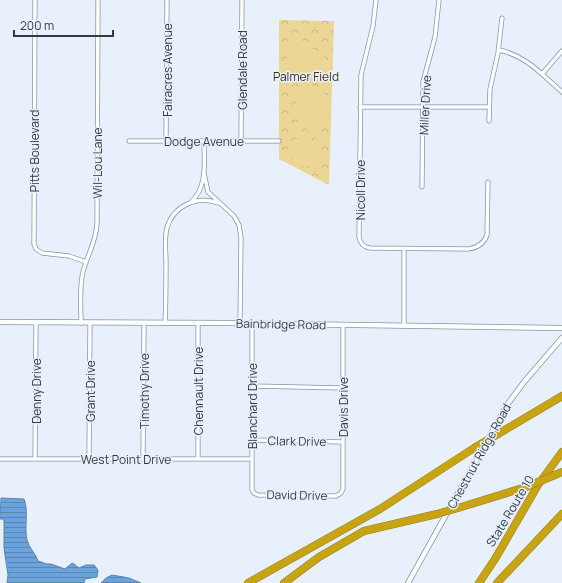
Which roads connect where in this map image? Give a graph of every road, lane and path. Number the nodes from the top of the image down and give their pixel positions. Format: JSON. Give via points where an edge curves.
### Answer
{"nodes":[{"id":1,"x":35,"y":0,"type":"edge"},
{"id":2,"x":98,"y":0,"type":"edge"},
{"id":3,"x":167,"y":0,"type":"edge"},
{"id":4,"x":242,"y":0,"type":"edge"},
{"id":5,"x":376,"y":0,"type":"edge"},
{"id":6,"x":439,"y":0,"type":"edge"},
{"id":7,"x":502,"y":18,"type":"dead end"},
{"id":8,"x":499,"y":50,"type":"junction"},
{"id":9,"x":562,"y":51,"type":"edge"},
{"id":10,"x":542,"y":74,"type":"junction"},
{"id":11,"x":562,"y":92,"type":"edge"},
{"id":12,"x":360,"y":107,"type":"junction"},
{"id":13,"x":423,"y":107,"type":"junction"},
{"id":14,"x":489,"y":107,"type":"junction"},
{"id":15,"x":489,"y":121,"type":"dead end"},
{"id":16,"x":129,"y":140,"type":"dead end"},
{"id":17,"x":166,"y":141,"type":"junction"},
{"id":18,"x":204,"y":141,"type":"junction"},
{"id":19,"x":242,"y":141,"type":"junction"},
{"id":20,"x":279,"y":141,"type":"dead end"},
{"id":21,"x":204,"y":173,"type":"junction"},
{"id":22,"x":488,"y":182,"type":"dead end"},
{"id":23,"x":422,"y":187,"type":"dead end"},
{"id":24,"x":191,"y":202,"type":"junction"},
{"id":25,"x":219,"y":204,"type":"junction"},
{"id":26,"x":404,"y":248,"type":"junction"},
{"id":27,"x":86,"y":262,"type":"junction"},
{"id":28,"x":0,"y":322,"type":"edge"},
{"id":29,"x":36,"y":323,"type":"junction"},
{"id":30,"x":81,"y":323,"type":"junction"},
{"id":31,"x":90,"y":323,"type":"junction"},
{"id":32,"x":144,"y":323,"type":"junction"},
{"id":33,"x":165,"y":323,"type":"junction"},
{"id":34,"x":198,"y":323,"type":"junction"},
{"id":35,"x":240,"y":324,"type":"junction"},
{"id":36,"x":252,"y":324,"type":"junction"},
{"id":37,"x":343,"y":325,"type":"junction"},
{"id":38,"x":404,"y":326,"type":"junction"},
{"id":39,"x":562,"y":328,"type":"edge"},
{"id":40,"x":562,"y":338,"type":"edge"},
{"id":41,"x":252,"y":386,"type":"junction"},
{"id":42,"x":343,"y":388,"type":"junction"},
{"id":43,"x":562,"y":396,"type":"edge"},
{"id":44,"x":252,"y":440,"type":"junction"},
{"id":45,"x":343,"y":442,"type":"junction"},
{"id":46,"x":562,"y":452,"type":"edge"},
{"id":47,"x":0,"y":459,"type":"edge"},
{"id":48,"x":35,"y":459,"type":"junction"},
{"id":49,"x":89,"y":459,"type":"junction"},
{"id":50,"x":144,"y":459,"type":"junction"},
{"id":51,"x":198,"y":459,"type":"junction"},
{"id":52,"x":251,"y":459,"type":"junction"},
{"id":53,"x":559,"y":474,"type":"edge"},
{"id":54,"x":251,"y":488,"type":"joint"},
{"id":55,"x":342,"y":489,"type":"joint"},
{"id":56,"x":562,"y":514,"type":"edge"},
{"id":57,"x":248,"y":583,"type":"edge"},
{"id":58,"x":284,"y":583,"type":"edge"},
{"id":59,"x":408,"y":583,"type":"edge"},
{"id":60,"x":479,"y":583,"type":"edge"},
{"id":61,"x":496,"y":583,"type":"edge"}],
"edges":[{"from":1,"to":27,"type":"street","name":"Pitts Boulevard","via":[[34,244],[42,253],[69,256]]},
{"from":2,"to":27,"type":"street","name":"Wil-Lou Lane","via":[[97,224],[94,242]]},
{"from":3,"to":17,"type":"street","name":"Fairacres Avenue"},
{"from":4,"to":19,"type":"street","name":"Glendale Road"},
{"from":5,"to":12,"type":"street","name":"Nicoll Drive","via":[[373,26],[360,75]]},
{"from":6,"to":13,"type":"street","name":"Miller Drive","via":[[435,37],[423,82]]},
{"from":7,"to":8,"type":"street"},
{"from":8,"to":10,"type":"street","via":[[521,58]]},
{"from":8,"to":14,"type":"street","via":[[491,83]]},
{"from":9,"to":10,"type":"street"},
{"from":10,"to":11,"type":"street"},
{"from":12,"to":13,"type":"street"},
{"from":12,"to":26,"type":"street","name":"Nicoll Drive","via":[[360,240],[367,248]]},
{"from":13,"to":14,"type":"street"},
{"from":13,"to":23,"type":"street","name":"Miller Drive"},
{"from":14,"to":15,"type":"street"},
{"from":16,"to":17,"type":"street","name":"Dodge Avenue"},
{"from":17,"to":18,"type":"street","name":"Dodge Avenue"},
{"from":18,"to":19,"type":"street","name":"Dodge Avenue"},
{"from":18,"to":21,"type":"street"},
{"from":19,"to":20,"type":"street","name":"Dodge Avenue"},
{"from":21,"to":24,"type":"street","via":[[202,187]]},
{"from":21,"to":25,"type":"street","via":[[208,192]]},
{"from":22,"to":26,"type":"street","name":"Nicoll Drive","via":[[488,230],[484,241],[479,245],[471,249]]},
{"from":24,"to":25,"type":"street","via":[[204,200]]},
{"from":24,"to":33,"type":"street","via":[[175,213],[166,231]]},
{"from":25,"to":35,"type":"street","via":[[234,216],[240,231]]},
{"from":26,"to":38,"type":"street"},
{"from":27,"to":30,"type":"street","name":"Wil-Lou Lane","via":[[82,282]]},
{"from":28,"to":29,"type":"street","name":"Bainbridge Road"},
{"from":29,"to":30,"type":"street","name":"Bainbridge Road"},
{"from":29,"to":48,"type":"street","name":"Denny Drive"},
{"from":30,"to":31,"type":"street","name":"Bainbridge Road"},
{"from":31,"to":32,"type":"street","name":"Bainbridge Road"},
{"from":31,"to":49,"type":"street","name":"Grant Drive"},
{"from":32,"to":33,"type":"street","name":"Bainbridge Road"},
{"from":32,"to":50,"type":"street","name":"Timothy Drive"},
{"from":33,"to":34,"type":"street","name":"Bainbridge Road"},
{"from":34,"to":35,"type":"street","name":"Bainbridge Road"},
{"from":34,"to":51,"type":"street","name":"Chennault Drive"},
{"from":35,"to":36,"type":"street","name":"Bainbridge Road"},
{"from":36,"to":37,"type":"street","name":"Bainbridge Road"},
{"from":36,"to":41,"type":"street","name":"Blanchard Drive"},
{"from":37,"to":38,"type":"street","name":"Bainbridge Road"},
{"from":37,"to":42,"type":"street","name":"Davis Drive"},
{"from":38,"to":39,"type":"street","name":"Bainbridge Road"},
{"from":40,"to":59,"type":"street","name":"Chestnut Ridge Road","via":[[507,406]]},
{"from":41,"to":42,"type":"street"},
{"from":41,"to":44,"type":"street","name":"Blanchard Drive"},
{"from":42,"to":45,"type":"street","name":"Davis Drive"},
{"from":43,"to":57,"type":"highway","bridge":true,"via":[[474,448],[380,510]]},
{"from":44,"to":45,"type":"street","name":"Clark Drive"},
{"from":44,"to":52,"type":"street","name":"Blanchard Drive"},
{"from":45,"to":55,"type":"street","name":"Davis Drive"},
{"from":46,"to":60,"type":"highway","name":"State Route 10","via":[[535,490]]},
{"from":47,"to":48,"type":"street","name":"West Point Drive"},
{"from":48,"to":49,"type":"street","name":"West Point Drive"},
{"from":49,"to":50,"type":"street","name":"West Point Drive"},
{"from":50,"to":51,"type":"street","name":"West Point Drive"},
{"from":51,"to":52,"type":"street","name":"West Point Drive"},
{"from":52,"to":54,"type":"street","name":"Blanchard Drive"},
{"from":53,"to":58,"type":"highway","bridge":true,"via":[[458,508],[364,531],[319,557]]},
{"from":54,"to":55,"type":"street","name":"David Drive","via":[[258,495],[336,496]]},
{"from":56,"to":61,"type":"highway"}]}
